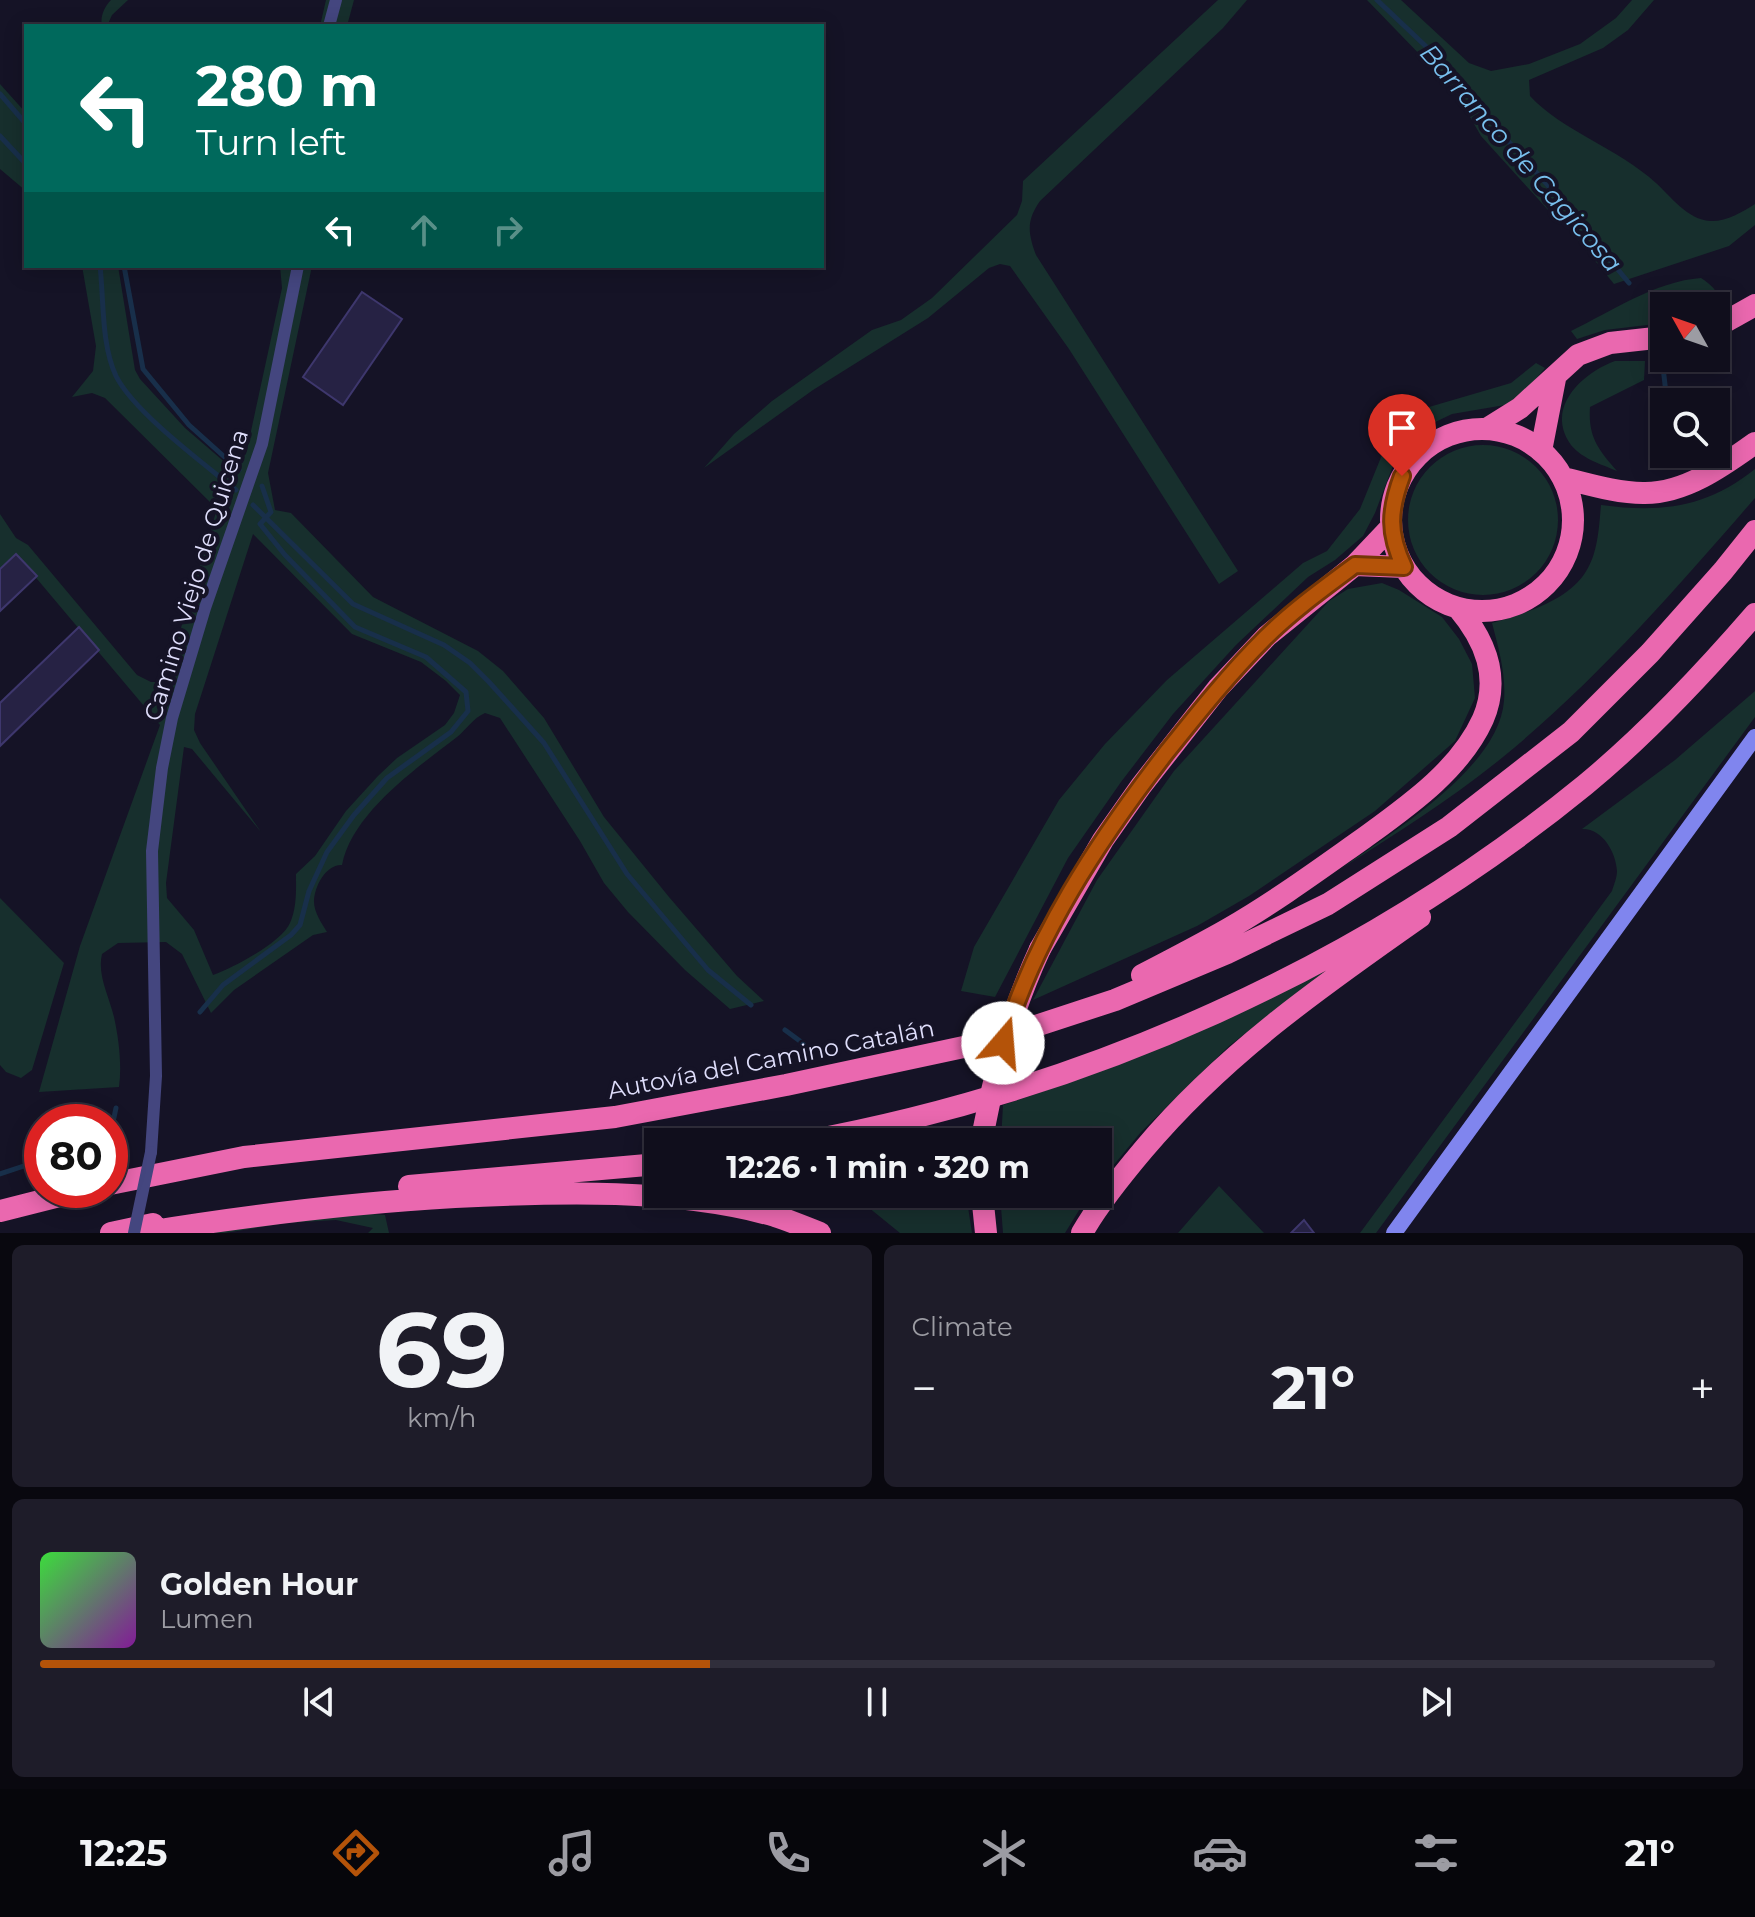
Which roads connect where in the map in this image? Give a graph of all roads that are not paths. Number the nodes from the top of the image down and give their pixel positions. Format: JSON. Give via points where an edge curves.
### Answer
{"nodes":[{"id":1,"x":336,"y":0,"type":"edge"},
{"id":2,"x":330,"y":24,"type":"edge"},
{"id":3,"x":298,"y":268,"type":"edge"},
{"id":4,"x":1755,"y":305,"type":"edge"},
{"id":5,"x":1730,"y":319,"type":"edge"},
{"id":6,"x":1650,"y":339,"type":"edge"},
{"id":7,"x":1555,"y":379,"type":"junction"},
{"id":8,"x":1488,"y":428,"type":"junction"},
{"id":9,"x":1755,"y":443,"type":"edge"},
{"id":10,"x":1541,"y":451,"type":"junction"},
{"id":11,"x":1563,"y":478,"type":"junction"},
{"id":12,"x":1391,"y":527,"type":"junction"},
{"id":13,"x":1755,"y":531,"type":"edge"},
{"id":14,"x":1355,"y":565,"type":"junction"},
{"id":15,"x":1404,"y":567,"type":"junction"},
{"id":16,"x":1458,"y":608,"type":"junction"},
{"id":17,"x":1755,"y":614,"type":"edge"},
{"id":18,"x":1755,"y":737,"type":"edge"},
{"id":19,"x":1586,"y":784,"type":"junction"},
{"id":20,"x":987,"y":1042,"type":"junction"},
{"id":21,"x":868,"y":1128,"type":"edge"},
{"id":22,"x":985,"y":1128,"type":"edge"},
{"id":23,"x":644,"y":1165,"type":"edge"},
{"id":24,"x":128,"y":1180,"type":"edge"},
{"id":25,"x":24,"y":1205,"type":"edge"},
{"id":26,"x":983,"y":1208,"type":"edge"},
{"id":27,"x":0,"y":1211,"type":"edge"},
{"id":28,"x":111,"y":1233,"type":"edge"},
{"id":29,"x":134,"y":1233,"type":"edge"},
{"id":30,"x":141,"y":1233,"type":"edge"},
{"id":31,"x":820,"y":1233,"type":"edge"},
{"id":32,"x":986,"y":1233,"type":"edge"},
{"id":33,"x":1082,"y":1233,"type":"edge"},
{"id":34,"x":1394,"y":1233,"type":"edge"}],
"edges":[{"from":1,"to":2,"type":"street"},
{"from":3,"to":29,"type":"street","name":"Camino Viejo de Quicena","bridge":true,"via":[[262,444],[205,608],[162,768],[152,851],[156,1076],[151,1152]]},
{"from":4,"to":5,"type":"highway"},
{"from":6,"to":7,"type":"highway","via":[[1593,348],[1578,355]]},
{"from":7,"to":8,"type":"highway"},
{"from":7,"to":10,"type":"highway"},
{"from":8,"to":10,"type":"highway","via":[[1512,433]]},
{"from":8,"to":12,"type":"highway","via":[[1438,439],[1417,455],[1402,476]]},
{"from":9,"to":11,"type":"highway","via":[[1678,488],[1643,493]]},
{"from":10,"to":11,"type":"highway"},
{"from":11,"to":16,"type":"highway","via":[[1573,529],[1555,574],[1512,606]]},
{"from":12,"to":14,"type":"highway"},
{"from":12,"to":15,"type":"highway"},
{"from":13,"to":20,"type":"highway","name":"Autovía del Camino Catalán","via":[[1650,653],[1571,732],[1449,827],[1328,904],[1227,953],[1115,1000]]},
{"from":14,"to":15,"type":"highway"},
{"from":14,"to":22,"type":"highway","bridge":true,"via":[[1267,636],[1218,688],[1103,840],[1040,949],[1011,1016]]},
{"from":15,"to":16,"type":"highway","via":[[1419,586]]},
{"from":16,"to":20,"type":"highway","via":[[1482,640],[1490,690],[1484,717],[1445,772],[1393,817],[1229,929],[1128,982]]},
{"from":17,"to":19,"type":"highway"},
{"from":18,"to":34,"type":"street"},
{"from":19,"to":21,"type":"highway","via":[[1411,907],[1317,962],[1202,1019],[1035,1084]]},
{"from":19,"to":33,"type":"highway","via":[[1458,890],[1310,994],[1220,1067],[1140,1153]]},
{"from":20,"to":24,"type":"highway","name":"Autovía del Camino Catalán","via":[[615,1117],[244,1157]]},
{"from":23,"to":28,"type":"highway","via":[[297,1199]]},
{"from":25,"to":27,"type":"highway"},
{"from":26,"to":32,"type":"highway"},
{"from":30,"to":31,"type":"highway","via":[[295,1210],[529,1193],[602,1193],[730,1206]]}]}
